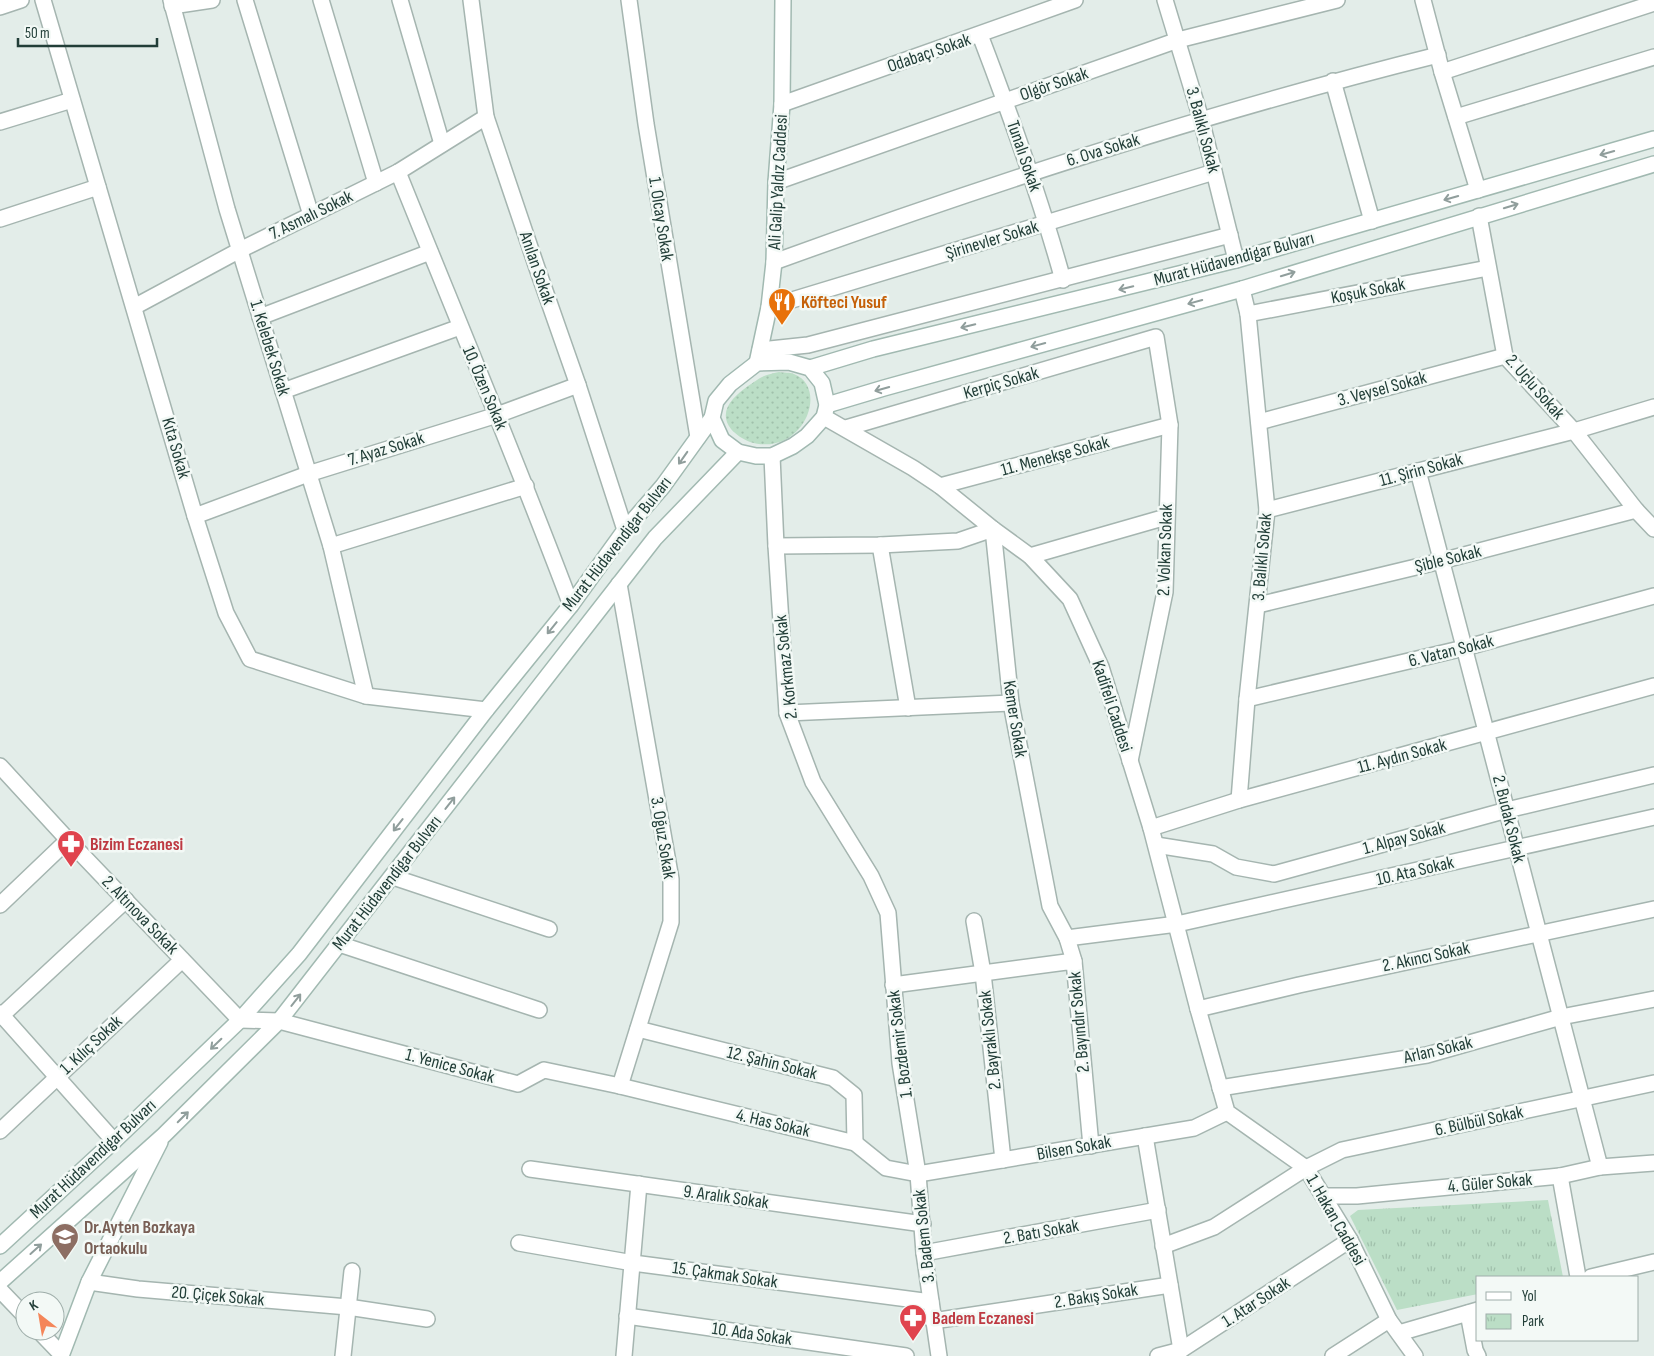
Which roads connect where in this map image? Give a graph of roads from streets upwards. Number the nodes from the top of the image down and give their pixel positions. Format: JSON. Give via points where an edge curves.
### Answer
{"nodes":[{"id":1,"x":21,"y":0,"type":"edge"},
{"id":2,"x":43,"y":0,"type":"edge"},
{"id":3,"x":212,"y":0,"type":"edge"},
{"id":4,"x":245,"y":0,"type":"edge"},
{"id":5,"x":321,"y":0,"type":"edge"},
{"id":6,"x":400,"y":0,"type":"edge"},
{"id":7,"x":472,"y":0,"type":"edge"},
{"id":8,"x":629,"y":0,"type":"edge"},
{"id":9,"x":783,"y":0,"type":"edge"},
{"id":10,"x":1075,"y":0,"type":"edge"},
{"id":11,"x":1165,"y":0,"type":"edge"},
{"id":12,"x":1337,"y":0,"type":"edge"},
{"id":13,"x":1423,"y":0,"type":"edge"},
{"id":14,"x":172,"y":3,"type":"edge"},
{"id":15,"x":1654,"y":3,"type":"edge"},
{"id":16,"x":0,"y":7,"type":"edge"},
{"id":17,"x":980,"y":35,"type":"junction"},
{"id":18,"x":1178,"y":40,"type":"junction"},
{"id":19,"x":1438,"y":55,"type":"junction"},
{"id":20,"x":1654,"y":57,"type":"edge"},
{"id":21,"x":1442,"y":72,"type":"junction"},
{"id":22,"x":1333,"y":81,"type":"junction"},
{"id":23,"x":72,"y":100,"type":"junction"},
{"id":24,"x":1005,"y":101,"type":"junction"},
{"id":25,"x":782,"y":104,"type":"junction"},
{"id":26,"x":486,"y":117,"type":"junction"},
{"id":27,"x":1456,"y":117,"type":"junction"},
{"id":28,"x":1201,"y":119,"type":"junction"},
{"id":29,"x":0,"y":122,"type":"edge"},
{"id":30,"x":1654,"y":139,"type":"edge"},
{"id":31,"x":442,"y":144,"type":"junction"},
{"id":32,"x":1654,"y":164,"type":"edge"},
{"id":33,"x":398,"y":172,"type":"junction"},
{"id":34,"x":1030,"y":172,"type":"junction"},
{"id":35,"x":1214,"y":172,"type":"junction"},
{"id":36,"x":776,"y":182,"type":"junction"},
{"id":37,"x":376,"y":183,"type":"junction"},
{"id":38,"x":98,"y":186,"type":"junction"},
{"id":39,"x":1478,"y":190,"type":"junction"},
{"id":40,"x":312,"y":215,"type":"junction"},
{"id":41,"x":1479,"y":216,"type":"junction"},
{"id":42,"x":0,"y":220,"type":"edge"},
{"id":43,"x":1372,"y":221,"type":"junction"},
{"id":44,"x":1047,"y":223,"type":"junction"},
{"id":45,"x":1230,"y":235,"type":"junction"},
{"id":46,"x":240,"y":250,"type":"junction"},
{"id":47,"x":430,"y":252,"type":"junction"},
{"id":48,"x":1236,"y":260,"type":"junction"},
{"id":49,"x":774,"y":262,"type":"junction"},
{"id":50,"x":1488,"y":268,"type":"junction"},
{"id":51,"x":1063,"y":280,"type":"junction"},
{"id":52,"x":1242,"y":289,"type":"junction"},
{"id":53,"x":769,"y":307,"type":"junction"},
{"id":54,"x":134,"y":308,"type":"junction"},
{"id":55,"x":1248,"y":314,"type":"junction"},
{"id":56,"x":260,"y":317,"type":"junction"},
{"id":57,"x":460,"y":327,"type":"junction"},
{"id":58,"x":1156,"y":337,"type":"joint"},
{"id":59,"x":1505,"y":356,"type":"junction"},
{"id":60,"x":759,"y":357,"type":"junction"},
{"id":61,"x":810,"y":368,"type":"junction"},
{"id":62,"x":578,"y":385,"type":"junction"},
{"id":63,"x":283,"y":391,"type":"junction"},
{"id":64,"x":1654,"y":407,"type":"edge"},
{"id":65,"x":826,"y":411,"type":"junction"},
{"id":66,"x":497,"y":414,"type":"junction"},
{"id":67,"x":712,"y":418,"type":"junction"},
{"id":68,"x":1259,"y":422,"type":"junction"},
{"id":69,"x":1170,"y":425,"type":"junction"},
{"id":70,"x":846,"y":428,"type":"junction"},
{"id":71,"x":1574,"y":431,"type":"junction"},
{"id":72,"x":698,"y":437,"type":"junction"},
{"id":73,"x":738,"y":452,"type":"junction"},
{"id":74,"x":772,"y":456,"type":"junction"},
{"id":75,"x":1418,"y":471,"type":"junction"},
{"id":76,"x":308,"y":474,"type":"junction"},
{"id":77,"x":526,"y":486,"type":"junction"},
{"id":78,"x":940,"y":486,"type":"junction"},
{"id":79,"x":1267,"y":510,"type":"junction"},
{"id":80,"x":1636,"y":510,"type":"junction"},
{"id":81,"x":195,"y":516,"type":"junction"},
{"id":82,"x":1166,"y":517,"type":"junction"},
{"id":83,"x":993,"y":529,"type":"junction"},
{"id":84,"x":1654,"y":529,"type":"edge"},
{"id":85,"x":625,"y":530,"type":"junction"},
{"id":86,"x":880,"y":545,"type":"junction"},
{"id":87,"x":331,"y":546,"type":"junction"},
{"id":88,"x":776,"y":546,"type":"junction"},
{"id":89,"x":1030,"y":556,"type":"junction"},
{"id":90,"x":1441,"y":562,"type":"junction"},
{"id":91,"x":620,"y":584,"type":"junction"},
{"id":92,"x":1654,"y":596,"type":"edge"},
{"id":93,"x":571,"y":605,"type":"junction"},
{"id":94,"x":1258,"y":605,"type":"junction"},
{"id":95,"x":1464,"y":648,"type":"junction"},
{"id":96,"x":1654,"y":686,"type":"edge"},
{"id":97,"x":366,"y":696,"type":"junction"},
{"id":98,"x":1247,"y":699,"type":"junction"},
{"id":99,"x":1011,"y":703,"type":"junction"},
{"id":100,"x":908,"y":708,"type":"junction"},
{"id":101,"x":486,"y":710,"type":"junction"},
{"id":102,"x":787,"y":713,"type":"junction"},
{"id":103,"x":1487,"y":733,"type":"junction"},
{"id":104,"x":1130,"y":761,"type":"junction"},
{"id":105,"x":1654,"y":775,"type":"edge"},
{"id":106,"x":3,"y":776,"type":"edge"},
{"id":107,"x":1239,"y":800,"type":"junction"},
{"id":108,"x":1506,"y":810,"type":"junction"},
{"id":109,"x":1654,"y":817,"type":"edge"},
{"id":110,"x":1151,"y":828,"type":"junction"},
{"id":111,"x":68,"y":840,"type":"junction"},
{"id":112,"x":1156,"y":845,"type":"junction"},
{"id":113,"x":1516,"y":849,"type":"junction"},
{"id":114,"x":393,"y":877,"type":"junction"},
{"id":115,"x":126,"y":900,"type":"junction"},
{"id":116,"x":0,"y":905,"type":"edge"},
{"id":117,"x":1654,"y":908,"type":"edge"},
{"id":118,"x":888,"y":913,"type":"joint"},
{"id":119,"x":974,"y":921,"type":"dead end"},
{"id":120,"x":1176,"y":924,"type":"junction"},
{"id":121,"x":549,"y":929,"type":"dead end"},
{"id":122,"x":1539,"y":933,"type":"junction"},
{"id":123,"x":1067,"y":938,"type":"junction"},
{"id":124,"x":339,"y":944,"type":"junction"},
{"id":125,"x":182,"y":960,"type":"junction"},
{"id":126,"x":1074,"y":961,"type":"junction"},
{"id":127,"x":983,"y":973,"type":"junction"},
{"id":128,"x":893,"y":985,"type":"junction"},
{"id":129,"x":1654,"y":999,"type":"edge"},
{"id":130,"x":1198,"y":1009,"type":"junction"},
{"id":131,"x":539,"y":1010,"type":"dead end"},
{"id":132,"x":1,"y":1015,"type":"edge"},
{"id":133,"x":1561,"y":1017,"type":"junction"},
{"id":134,"x":240,"y":1020,"type":"junction"},
{"id":135,"x":279,"y":1021,"type":"junction"},
{"id":136,"x":638,"y":1029,"type":"junction"},
{"id":137,"x":57,"y":1076,"type":"junction"},
{"id":138,"x":1654,"y":1083,"type":"edge"},
{"id":139,"x":620,"y":1086,"type":"junction"},
{"id":140,"x":1220,"y":1088,"type":"junction"},
{"id":141,"x":1582,"y":1099,"type":"junction"},
{"id":142,"x":1227,"y":1112,"type":"junction"},
{"id":143,"x":0,"y":1131,"type":"edge"},
{"id":144,"x":164,"y":1135,"type":"junction"},
{"id":145,"x":1145,"y":1136,"type":"junction"},
{"id":146,"x":114,"y":1141,"type":"junction"},
{"id":147,"x":854,"y":1143,"type":"junction"},
{"id":148,"x":1091,"y":1146,"type":"junction"},
{"id":149,"x":1003,"y":1160,"type":"junction"},
{"id":150,"x":1654,"y":1163,"type":"edge"},
{"id":151,"x":1600,"y":1167,"type":"junction"},
{"id":152,"x":1306,"y":1168,"type":"junction"},
{"id":153,"x":530,"y":1169,"type":"dead end"},
{"id":154,"x":918,"y":1174,"type":"junction"},
{"id":155,"x":1560,"y":1176,"type":"junction"},
{"id":156,"x":639,"y":1184,"type":"junction"},
{"id":157,"x":1324,"y":1196,"type":"junction"},
{"id":158,"x":1158,"y":1210,"type":"junction"},
{"id":159,"x":922,"y":1224,"type":"junction"},
{"id":160,"x":1350,"y":1240,"type":"junction"},
{"id":161,"x":519,"y":1243,"type":"dead end"},
{"id":162,"x":0,"y":1246,"type":"edge"},
{"id":163,"x":1164,"y":1246,"type":"junction"},
{"id":164,"x":924,"y":1253,"type":"junction"},
{"id":165,"x":1654,"y":1262,"type":"edge"},
{"id":166,"x":633,"y":1263,"type":"junction"},
{"id":167,"x":352,"y":1271,"type":"dead end"},
{"id":168,"x":1578,"y":1276,"type":"edge"},
{"id":169,"x":1595,"y":1276,"type":"edge"},
{"id":170,"x":0,"y":1282,"type":"edge"},
{"id":171,"x":89,"y":1282,"type":"junction"},
{"id":172,"x":1170,"y":1285,"type":"junction"},
{"id":173,"x":0,"y":1290,"type":"edge"},
{"id":174,"x":931,"y":1302,"type":"junction"},
{"id":175,"x":15,"y":1306,"type":"edge"},
{"id":176,"x":348,"y":1307,"type":"junction"},
{"id":177,"x":1473,"y":1311,"type":"edge"},
{"id":178,"x":627,"y":1316,"type":"junction"},
{"id":179,"x":427,"y":1319,"type":"dead end"},
{"id":180,"x":1389,"y":1320,"type":"junction"},
{"id":181,"x":934,"y":1321,"type":"junction"},
{"id":182,"x":1399,"y":1333,"type":"junction"},
{"id":183,"x":48,"y":1341,"type":"edge"},
{"id":184,"x":1181,"y":1350,"type":"junction"},
{"id":185,"x":61,"y":1355,"type":"edge"},
{"id":186,"x":342,"y":1356,"type":"edge"},
{"id":187,"x":624,"y":1356,"type":"edge"},
{"id":188,"x":906,"y":1356,"type":"edge"},
{"id":189,"x":939,"y":1356,"type":"edge"},
{"id":190,"x":1158,"y":1356,"type":"edge"},
{"id":191,"x":1333,"y":1356,"type":"edge"},
{"id":192,"x":1415,"y":1356,"type":"edge"},
{"id":193,"x":1478,"y":1356,"type":"edge"}],
"edges":[{"from":1,"to":16,"type":"street"},
{"from":2,"to":23,"type":"street","name":"Kıta Sokak"},
{"from":3,"to":14,"type":"street"},
{"from":4,"to":40,"type":"street"},
{"from":5,"to":37,"type":"street"},
{"from":6,"to":31,"type":"street"},
{"from":7,"to":26,"type":"street","name":"Anılan Sokak"},
{"from":8,"to":72,"type":"street","name":"1. Olcay Sokak","via":[[646,124]]},
{"from":9,"to":25,"type":"street","name":"Ali Galip Yaldız Caddesi"},
{"from":10,"to":17,"type":"street","name":"Odabaçı Sokak"},
{"from":11,"to":18,"type":"street","name":"3. Balıklı Sokak"},
{"from":12,"to":18,"type":"street","name":"Olgör Sokak"},
{"from":13,"to":19,"type":"street"},
{"from":14,"to":46,"type":"street","name":"1. Kelebek Sokak"},
{"from":15,"to":21,"type":"street"},
{"from":17,"to":24,"type":"street","name":"Tunalı Sokak"},
{"from":17,"to":25,"type":"street","name":"Odabaçı Sokak"},
{"from":18,"to":24,"type":"street","name":"Olgör Sokak"},
{"from":18,"to":28,"type":"street","name":"3. Balıklı Sokak"},
{"from":19,"to":21,"type":"street"},
{"from":19,"to":22,"type":"street","name":"6. Ova Sokak"},
{"from":20,"to":27,"type":"street"},
{"from":21,"to":27,"type":"street"},
{"from":22,"to":28,"type":"street","name":"6. Ova Sokak"},
{"from":22,"to":43,"type":"street"},
{"from":23,"to":29,"type":"street"},
{"from":23,"to":38,"type":"street","name":"Kıta Sokak"},
{"from":24,"to":34,"type":"street","name":"Tunalı Sokak"},
{"from":24,"to":36,"type":"street","name":"Olgör Sokak"},
{"from":25,"to":36,"type":"street","name":"Ali Galip Yaldız Caddesi"},
{"from":26,"to":31,"type":"street","name":"7. Asmalı Sokak"},
{"from":26,"to":62,"type":"street","name":"Anılan Sokak"},
{"from":27,"to":39,"type":"street"},
{"from":28,"to":34,"type":"street","name":"6. Ova Sokak"},
{"from":28,"to":35,"type":"street","name":"3. Balıklı Sokak"},
{"from":30,"to":39,"type":"street","name":"Murat Hüdavendigar Bulvarı","one_way":true},
{"from":31,"to":33,"type":"street","name":"7. Asmalı Sokak"},
{"from":41,"to":32,"type":"street","name":"Murat Hüdavendigar Bulvarı","one_way":true},
{"from":33,"to":37,"type":"street","name":"7. Asmalı Sokak"},
{"from":33,"to":47,"type":"street","name":"10. Özen Sokak"},
{"from":34,"to":44,"type":"street","name":"Tunalı Sokak"},
{"from":34,"to":49,"type":"street","name":"6. Ova Sokak"},
{"from":35,"to":44,"type":"street","name":"Şirinevler Sokak"},
{"from":35,"to":45,"type":"street","name":"3. Balıklı Sokak"},
{"from":36,"to":49,"type":"street","name":"Ali Galip Yaldız Caddesi"},
{"from":37,"to":40,"type":"street","name":"7. Asmalı Sokak"},
{"from":38,"to":42,"type":"street"},
{"from":38,"to":54,"type":"street","name":"Kıta Sokak"},
{"from":39,"to":43,"type":"street","name":"Murat Hüdavendigar Bulvarı","one_way":true},
{"from":40,"to":46,"type":"street","name":"7. Asmalı Sokak"},
{"from":41,"to":50,"type":"street","name":"2. Uçlu Sokak"},
{"from":52,"to":41,"type":"street","name":"Murat Hüdavendigar Bulvarı","one_way":true},
{"from":43,"to":48,"type":"street","name":"Murat Hüdavendigar Bulvarı"},
{"from":44,"to":51,"type":"street","name":"Tunalı Sokak"},
{"from":44,"to":53,"type":"street","name":"Şirinevler Sokak"},
{"from":45,"to":48,"type":"street","name":"3. Balıklı Sokak"},
{"from":45,"to":51,"type":"street"},
{"from":46,"to":54,"type":"street","name":"7. Asmalı Sokak"},
{"from":46,"to":56,"type":"street","name":"1. Kelebek Sokak"},
{"from":47,"to":56,"type":"street"},
{"from":47,"to":57,"type":"street","name":"10. Özen Sokak"},
{"from":48,"to":61,"type":"street","name":"Murat Hüdavendigar Bulvarı","one_way":true},
{"from":49,"to":53,"type":"street","name":"Ali Galip Yaldız Caddesi"},
{"from":50,"to":55,"type":"street","name":"Koşuk Sokak"},
{"from":50,"to":59,"type":"street","name":"2. Uçlu Sokak"},
{"from":51,"to":60,"type":"street"},
{"from":52,"to":55,"type":"street","name":"3. Balıklı Sokak"},
{"from":52,"to":65,"type":"street","name":"Murat Hüdavendigar Bulvarı","one_way":true,"via":[[884,388]]},
{"from":53,"to":60,"type":"street","name":"Ali Galip Yaldız Caddesi"},
{"from":54,"to":81,"type":"street","name":"Kıta Sokak"},
{"from":55,"to":68,"type":"street","name":"3. Balıklı Sokak"},
{"from":56,"to":63,"type":"street","name":"1. Kelebek Sokak"},
{"from":57,"to":63,"type":"street"},
{"from":57,"to":66,"type":"street","name":"10. Özen Sokak"},
{"from":58,"to":69,"type":"street","name":"2. Volkan Sokak"},
{"from":58,"to":70,"type":"street","name":"Kerpiç Sokak"},
{"from":59,"to":68,"type":"street","name":"3. Veysel Sokak"},
{"from":59,"to":71,"type":"street","name":"2. Uçlu Sokak"},
{"from":60,"to":61,"type":"street"},
{"from":60,"to":67,"type":"street","via":[[716,401]]},
{"from":61,"to":65,"type":"street","via":[[822,383]]},
{"from":62,"to":66,"type":"street","name":"7. Ayaz Sokak"},
{"from":62,"to":85,"type":"street","name":"Anılan Sokak"},
{"from":63,"to":76,"type":"street","name":"1. Kelebek Sokak"},
{"from":64,"to":71,"type":"street","name":"11. Şirin Sokak"},
{"from":65,"to":70,"type":"street","name":"Kadifeli Caddesi"},
{"from":65,"to":74,"type":"street","via":[[808,436]]},
{"from":66,"to":76,"type":"street","name":"7. Ayaz Sokak"},
{"from":66,"to":77,"type":"street","name":"10. Özen Sokak"},
{"from":67,"to":72,"type":"street","name":"Murat Hüdavendigar Bulvarı"},
{"from":67,"to":73,"type":"street","via":[[722,440]]},
{"from":68,"to":79,"type":"street","name":"3. Balıklı Sokak"},
{"from":69,"to":78,"type":"street","name":"11. Menekşe Sokak"},
{"from":69,"to":82,"type":"street","name":"2. Volkan Sokak"},
{"from":70,"to":78,"type":"street","name":"Kadifeli Caddesi"},
{"from":71,"to":75,"type":"street","name":"11. Şirin Sokak"},
{"from":71,"to":80,"type":"street","name":"2. Uçlu Sokak"},
{"from":72,"to":85,"type":"street","name":"Murat Hüdavendigar Bulvarı","one_way":true,"via":[[663,486]]},
{"from":73,"to":74,"type":"street"},
{"from":73,"to":91,"type":"street","name":"Murat Hüdavendigar Bulvarı","via":[[655,538]]},
{"from":74,"to":88,"type":"street","name":"2. Korkmaz Sokak"},
{"from":75,"to":79,"type":"street","name":"11. Şirin Sokak"},
{"from":75,"to":90,"type":"street","name":"2. Budak Sokak"},
{"from":76,"to":81,"type":"street","name":"7. Ayaz Sokak"},
{"from":76,"to":87,"type":"street","name":"1. Kelebek Sokak"},
{"from":77,"to":87,"type":"street"},
{"from":77,"to":93,"type":"street","name":"10. Özen Sokak"},
{"from":78,"to":83,"type":"street","name":"Kadifeli Caddesi"},
{"from":79,"to":94,"type":"street","name":"3. Balıklı Sokak"},
{"from":80,"to":84,"type":"street","name":"2. Uçlu Sokak"},
{"from":80,"to":90,"type":"street","name":"Şible Sokak"},
{"from":81,"to":97,"type":"street","name":"Kıta Sokak","via":[[226,614],[250,659]]},
{"from":82,"to":89,"type":"street"},
{"from":82,"to":104,"type":"street","name":"2. Volkan Sokak","via":[[1165,592]]},
{"from":83,"to":86,"type":"street","via":[[958,542]]},
{"from":83,"to":89,"type":"street","name":"Kadifeli Caddesi"},
{"from":83,"to":99,"type":"street","name":"Kemer Sokak"},
{"from":85,"to":93,"type":"street","name":"Murat Hüdavendigar Bulvarı"},
{"from":86,"to":88,"type":"street"},
{"from":86,"to":100,"type":"street"},
{"from":87,"to":97,"type":"street","name":"1. Kelebek Sokak"},
{"from":88,"to":102,"type":"street","name":"2. Korkmaz Sokak"},
{"from":89,"to":104,"type":"street","name":"Kadifeli Caddesi","via":[[1070,599],[1101,667]]},
{"from":90,"to":94,"type":"street","name":"Şible Sokak"},
{"from":90,"to":95,"type":"street","name":"2. Budak Sokak"},
{"from":114,"to":91,"type":"street","name":"Murat Hüdavendigar Bulvarı","one_way":true},
{"from":91,"to":136,"type":"street","name":"3. Oğuz Sokak","via":[[671,879],[671,922]]},
{"from":92,"to":95,"type":"street","name":"6. Vatan Sokak"},
{"from":93,"to":101,"type":"street","name":"Murat Hüdavendigar Bulvarı","one_way":true},
{"from":94,"to":98,"type":"street","name":"3. Balıklı Sokak"},
{"from":95,"to":98,"type":"street","name":"6. Vatan Sokak"},
{"from":95,"to":103,"type":"street","name":"2. Budak Sokak"},
{"from":96,"to":103,"type":"street","name":"11. Aydın Sokak"},
{"from":97,"to":101,"type":"street","name":"Kıta Sokak"},
{"from":98,"to":107,"type":"street","name":"3. Balıklı Sokak"},
{"from":99,"to":100,"type":"street"},
{"from":99,"to":123,"type":"street","name":"Kemer Sokak","via":[[1050,906]]},
{"from":100,"to":102,"type":"street"},
{"from":101,"to":134,"type":"street","name":"Murat Hüdavendigar Bulvarı","one_way":true,"via":[[299,954]]},
{"from":102,"to":118,"type":"street","name":"2. Korkmaz Sokak","via":[[813,782],[871,876]]},
{"from":103,"to":107,"type":"street","name":"11. Aydın Sokak"},
{"from":103,"to":108,"type":"street","name":"2. Budak Sokak"},
{"from":104,"to":110,"type":"street","name":"Kadifeli Caddesi"},
{"from":105,"to":108,"type":"street","name":"1. Alpay Sokak"},
{"from":106,"to":111,"type":"street","name":"2. Altınova Sokak"},
{"from":107,"to":110,"type":"street","name":"11. Aydın Sokak"},
{"from":108,"to":112,"type":"street","name":"1. Alpay Sokak","via":[[1274,874],[1236,868],[1213,854]]},
{"from":108,"to":113,"type":"street","name":"2. Budak Sokak"},
{"from":109,"to":113,"type":"street","name":"10. Ata Sokak"},
{"from":110,"to":112,"type":"street","name":"Kadifeli Caddesi"},
{"from":111,"to":115,"type":"street","name":"2. Altınova Sokak"},
{"from":111,"to":116,"type":"street"},
{"from":112,"to":120,"type":"street","name":"Kadifeli Caddesi"},
{"from":113,"to":120,"type":"street","name":"10. Ata Sokak"},
{"from":113,"to":122,"type":"street","name":"2. Budak Sokak"},
{"from":114,"to":121,"type":"street"},
{"from":114,"to":124,"type":"street","name":"Murat Hüdavendigar Bulvarı"},
{"from":115,"to":125,"type":"street","name":"2. Altınova Sokak"},
{"from":115,"to":132,"type":"street"},
{"from":117,"to":122,"type":"street","name":"2. Akıncı Sokak"},
{"from":118,"to":128,"type":"street","name":"1. Bozdemir Sokak"},
{"from":119,"to":127,"type":"street","name":"2. Bayraklı Sokak"},
{"from":120,"to":123,"type":"street","name":"10. Ata Sokak"},
{"from":120,"to":130,"type":"street","name":"Kadifeli Caddesi"},
{"from":122,"to":130,"type":"street","name":"2. Akıncı Sokak"},
{"from":122,"to":133,"type":"street","name":"2. Budak Sokak"},
{"from":123,"to":126,"type":"street","name":"Kemer Sokak"},
{"from":124,"to":131,"type":"street"},
{"from":135,"to":124,"type":"street","name":"Murat Hüdavendigar Bulvarı","one_way":true},
{"from":125,"to":134,"type":"street","name":"2. Altınova Sokak"},
{"from":125,"to":137,"type":"street","name":"1. Kılıç Sokak"},
{"from":126,"to":127,"type":"street","name":"2. Bayındır Sokak"},
{"from":126,"to":148,"type":"street","name":"2. Bayındır Sokak"},
{"from":127,"to":128,"type":"street","name":"2. Bayındır Sokak"},
{"from":127,"to":149,"type":"street","name":"2. Bayraklı Sokak"},
{"from":128,"to":154,"type":"street","name":"1. Bozdemir Sokak","via":[[900,1063]]},
{"from":129,"to":133,"type":"street","name":"Arlan Sokak"},
{"from":130,"to":140,"type":"street","name":"Kadifeli Caddesi"},
{"from":132,"to":137,"type":"street"},
{"from":133,"to":140,"type":"street","name":"Arlan Sokak","via":[[1427,1055]]},
{"from":133,"to":141,"type":"street","name":"2. Budak Sokak"},
{"from":134,"to":135,"type":"street","name":"1. Yenice Sokak"},
{"from":134,"to":146,"type":"street","name":"Murat Hüdavendigar Bulvarı","one_way":true},
{"from":135,"to":139,"type":"street","name":"1. Yenice Sokak","via":[[518,1084],[544,1070]]},
{"from":144,"to":135,"type":"street","name":"Murat Hüdavendigar Bulvarı","one_way":true},
{"from":136,"to":139,"type":"street","name":"3. Oğuz Sokak"},
{"from":136,"to":147,"type":"street","name":"12. Şahin Sokak","via":[[833,1078],[854,1095]]},
{"from":137,"to":143,"type":"street","name":"1. Kılıç Sokak"},
{"from":137,"to":146,"type":"street"},
{"from":138,"to":141,"type":"street","name":"6. Bülbül Sokak"},
{"from":139,"to":147,"type":"street","name":"4. Has Sokak"},
{"from":140,"to":142,"type":"street","name":"Kadifeli Caddesi"},
{"from":141,"to":151,"type":"street","name":"2. Budak Sokak"},
{"from":141,"to":152,"type":"street","name":"6. Bülbül Sokak","via":[[1342,1150]]},
{"from":142,"to":145,"type":"street","name":"Bilsen Sokak","via":[[1194,1128]]},
{"from":142,"to":152,"type":"street","name":"1. Hakan Caddesi"},
{"from":170,"to":144,"type":"street","name":"Murat Hüdavendigar Bulvarı","one_way":true},
{"from":144,"to":171,"type":"street"},
{"from":145,"to":148,"type":"street","name":"Bilsen Sokak"},
{"from":145,"to":158,"type":"street"},
{"from":146,"to":162,"type":"street","name":"Murat Hüdavendigar Bulvarı"},
{"from":147,"to":154,"type":"street","name":"4. Has Sokak","via":[[886,1168]]},
{"from":148,"to":149,"type":"street","name":"Bilsen Sokak"},
{"from":149,"to":154,"type":"street","name":"Bilsen Sokak"},
{"from":150,"to":151,"type":"street","name":"4. Güler Sokak"},
{"from":151,"to":155,"type":"street","name":"4. Güler Sokak"},
{"from":152,"to":157,"type":"street","name":"1. Hakan Caddesi"},
{"from":152,"to":163,"type":"street","name":"6. Bülbül Sokak","via":[[1214,1227]]},
{"from":153,"to":156,"type":"street","name":"9. Aralık Sokak"},
{"from":154,"to":159,"type":"street","name":"3. Badem Sokak"},
{"from":155,"to":157,"type":"street","name":"4. Güler Sokak","via":[[1357,1196]]},
{"from":155,"to":168,"type":"street"},
{"from":156,"to":159,"type":"street","name":"9. Aralık Sokak"},
{"from":156,"to":166,"type":"street"},
{"from":157,"to":160,"type":"street","name":"1. Hakan Caddesi"},
{"from":158,"to":163,"type":"street"},
{"from":158,"to":164,"type":"street","name":"2. Batı Sokak"},
{"from":159,"to":164,"type":"street","name":"3. Badem Sokak"},
{"from":160,"to":180,"type":"street","name":"1. Hakan Caddesi"},
{"from":160,"to":184,"type":"street","name":"1. Atar Sokak"},
{"from":161,"to":166,"type":"street","name":"15. Çakmak Sokak"},
{"from":163,"to":172,"type":"street"},
{"from":164,"to":174,"type":"street","name":"3. Badem Sokak"},
{"from":165,"to":169,"type":"street"},
{"from":166,"to":174,"type":"street","name":"15. Çakmak Sokak"},
{"from":166,"to":178,"type":"street"},
{"from":167,"to":176,"type":"street"},
{"from":171,"to":176,"type":"street","name":"20. Çiçek Sokak"},
{"from":171,"to":185,"type":"street"},
{"from":172,"to":181,"type":"street","name":"2. Bakış Sokak"},
{"from":172,"to":184,"type":"street"},
{"from":173,"to":175,"type":"street"},
{"from":174,"to":181,"type":"street","name":"3. Badem Sokak"},
{"from":176,"to":179,"type":"street","name":"20. Çiçek Sokak"},
{"from":176,"to":186,"type":"street"},
{"from":177,"to":182,"type":"street"},
{"from":177,"to":193,"type":"street"},
{"from":178,"to":187,"type":"street"},
{"from":178,"to":188,"type":"street","name":"10. Ada Sokak"},
{"from":180,"to":182,"type":"street","name":"1. Hakan Caddesi"},
{"from":180,"to":191,"type":"street"},
{"from":181,"to":189,"type":"street","name":"3. Badem Sokak"},
{"from":182,"to":192,"type":"street","name":"1. Hakan Caddesi"},
{"from":183,"to":185,"type":"street"},
{"from":184,"to":190,"type":"street","name":"1. Atar Sokak"}]}
